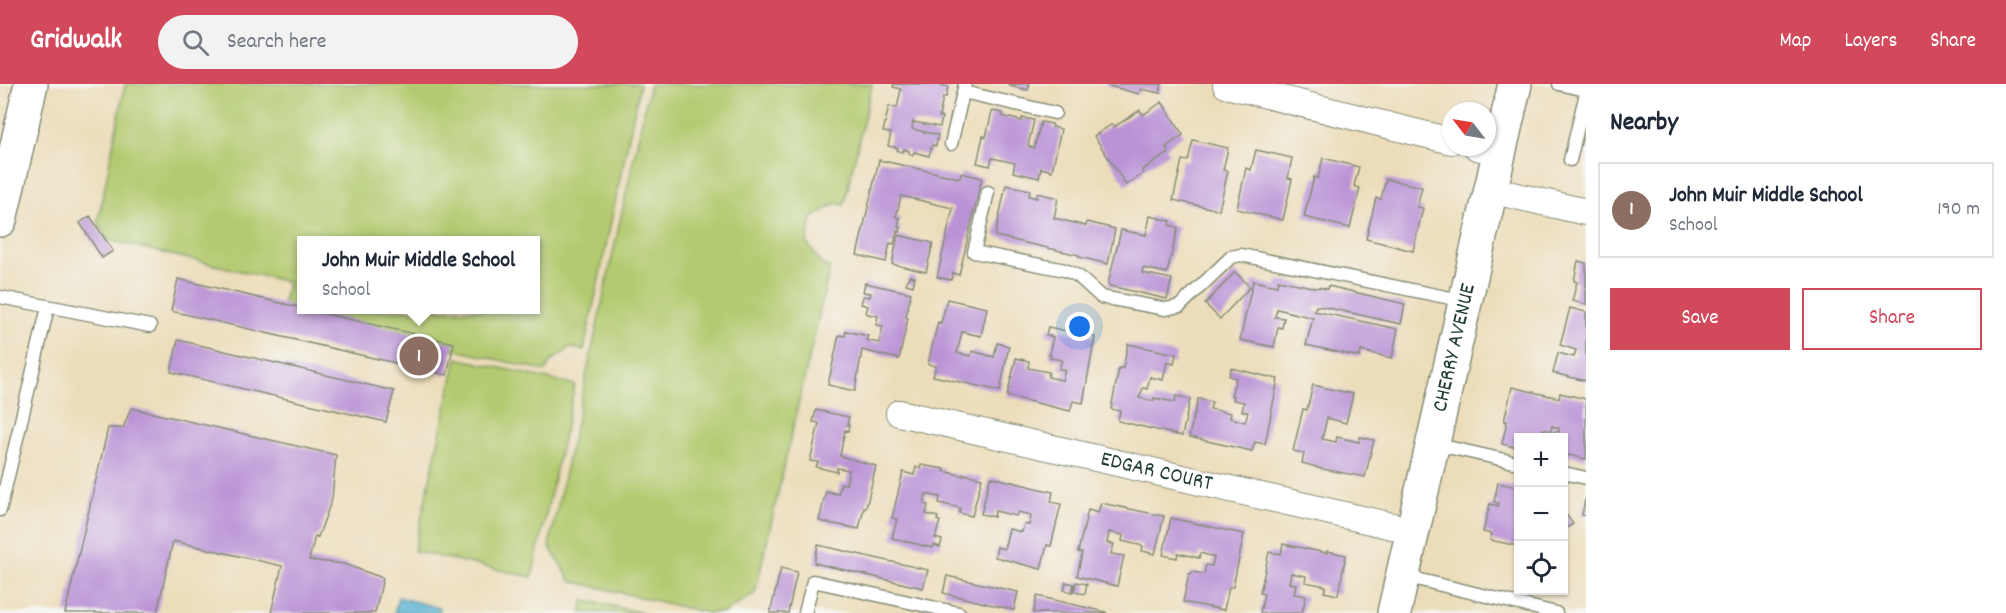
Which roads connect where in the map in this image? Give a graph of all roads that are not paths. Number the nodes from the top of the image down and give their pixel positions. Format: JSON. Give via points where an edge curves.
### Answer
{"nodes":[{"id":1,"x":31,"y":84,"type":"edge"},
{"id":2,"x":1226,"y":84,"type":"edge"},
{"id":3,"x":1515,"y":84,"type":"edge"},
{"id":4,"x":1559,"y":84,"type":"edge"},
{"id":5,"x":964,"y":88,"type":"edge"},
{"id":6,"x":1586,"y":92,"type":"edge"},
{"id":7,"x":1055,"y":113,"type":"dead end"},
{"id":8,"x":1496,"y":130,"type":"edge"},
{"id":9,"x":1442,"y":139,"type":"edge"},
{"id":10,"x":951,"y":144,"type":"dead end"},
{"id":11,"x":1488,"y":156,"type":"edge"},
{"id":12,"x":1570,"y":160,"type":"dead end"},
{"id":13,"x":1490,"y":190,"type":"junction"},
{"id":14,"x":988,"y":192,"type":"dead end"},
{"id":15,"x":1586,"y":212,"type":"edge"},
{"id":16,"x":0,"y":220,"type":"edge"},
{"id":17,"x":0,"y":297,"type":"edge"},
{"id":18,"x":1466,"y":301,"type":"junction"},
{"id":19,"x":48,"y":307,"type":"junction"},
{"id":20,"x":150,"y":326,"type":"dead end"},
{"id":21,"x":899,"y":413,"type":"dead end"},
{"id":22,"x":1433,"y":444,"type":"junction"},
{"id":23,"x":1514,"y":462,"type":"edge"},
{"id":24,"x":1568,"y":474,"type":"edge"},
{"id":25,"x":1586,"y":478,"type":"edge"},
{"id":26,"x":0,"y":510,"type":"edge"},
{"id":27,"x":1414,"y":531,"type":"junction"},
{"id":28,"x":1403,"y":575,"type":"junction"},
{"id":29,"x":805,"y":613,"type":"edge"},
{"id":30,"x":958,"y":613,"type":"edge"},
{"id":31,"x":1394,"y":613,"type":"edge"},
{"id":32,"x":1556,"y":613,"type":"edge"}],
"edges":[{"from":1,"to":16,"type":"street"},
{"from":2,"to":9,"type":"street"},
{"from":3,"to":8,"type":"street","name":"CHERRY AVENUE"},
{"from":4,"to":6,"type":"lane"},
{"from":5,"to":7,"type":"lane"},
{"from":5,"to":10,"type":"lane"},
{"from":6,"to":12,"type":"lane"},
{"from":11,"to":13,"type":"street","name":"CHERRY AVENUE"},
{"from":13,"to":15,"type":"street"},
{"from":13,"to":18,"type":"street","name":"CHERRY AVENUE"},
{"from":14,"to":18,"type":"lane","via":[[974,252],[1065,270],[1101,297],[1166,309],[1180,306],[1231,257],[1242,255]]},
{"from":17,"to":19,"type":"lane"},
{"from":18,"to":22,"type":"street","name":"CHERRY AVENUE"},
{"from":19,"to":20,"type":"lane"},
{"from":19,"to":26,"type":"lane"},
{"from":21,"to":27,"type":"street","name":"EDGAR COURT"},
{"from":22,"to":23,"type":"lane"},
{"from":22,"to":27,"type":"street","name":"CHERRY AVENUE"},
{"from":24,"to":25,"type":"lane"},
{"from":27,"to":28,"type":"street","name":"CHERRY AVENUE"},
{"from":28,"to":31,"type":"street","name":"CHERRY AVENUE"},
{"from":28,"to":32,"type":"lane"},
{"from":29,"to":30,"type":"lane","via":[[813,580]]}]}
